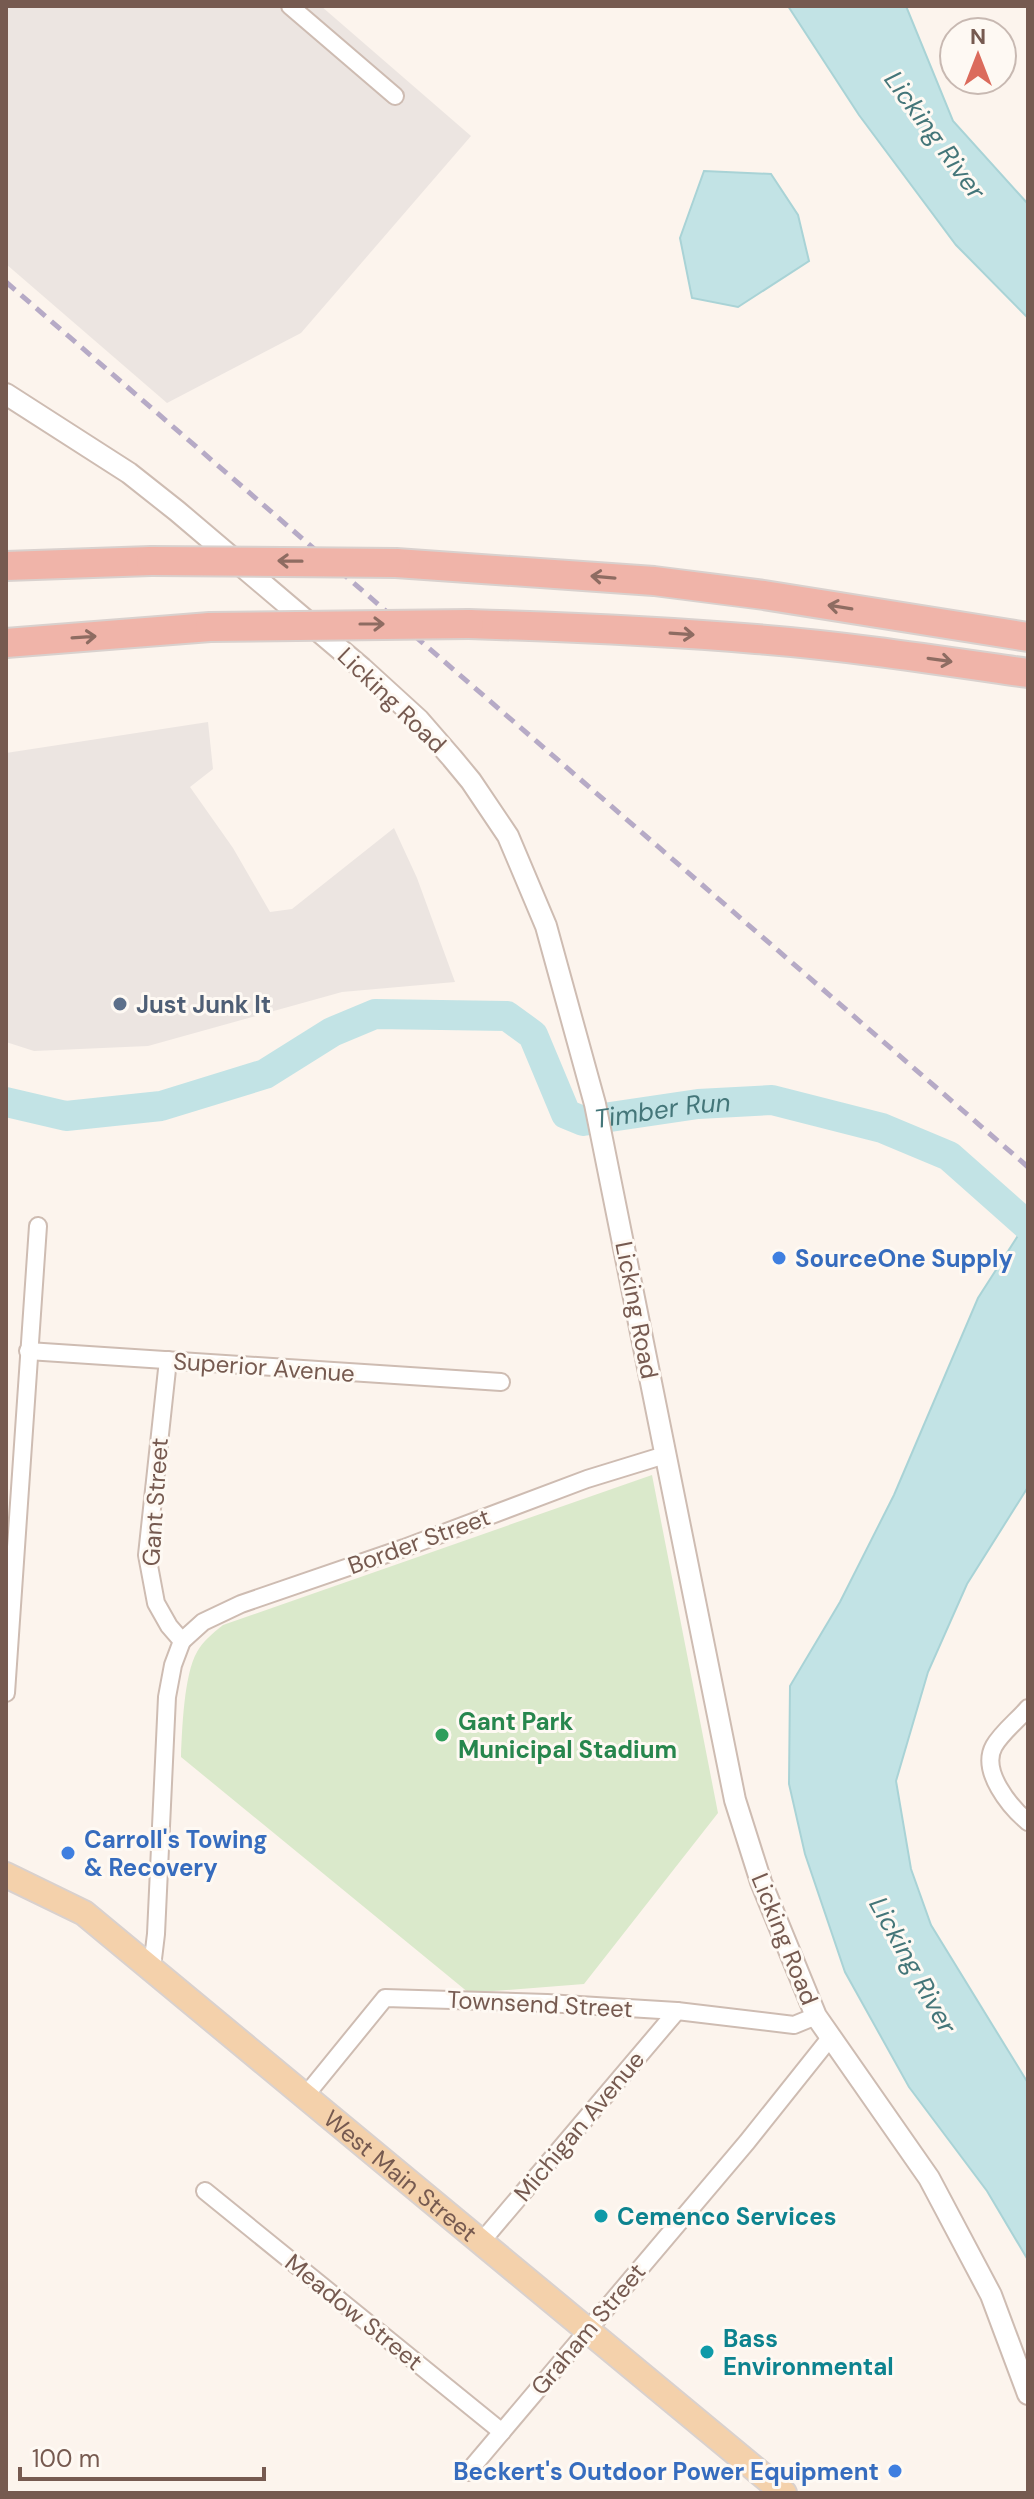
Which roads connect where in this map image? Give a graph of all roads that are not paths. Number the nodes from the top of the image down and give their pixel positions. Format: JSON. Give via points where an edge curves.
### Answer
{"nodes":[{"id":1,"x":290,"y":6,"type":"edge"},
{"id":2,"x":395,"y":96,"type":"dead end"},
{"id":3,"x":6,"y":394,"type":"edge"},
{"id":4,"x":6,"y":566,"type":"edge"},
{"id":5,"x":1028,"y":637,"type":"edge"},
{"id":6,"x":6,"y":643,"type":"edge"},
{"id":7,"x":1028,"y":673,"type":"edge"},
{"id":8,"x":38,"y":1226,"type":"dead end"},
{"id":9,"x":28,"y":1351,"type":"junction"},
{"id":10,"x":168,"y":1360,"type":"junction"},
{"id":11,"x":501,"y":1382,"type":"dead end"},
{"id":12,"x":665,"y":1455,"type":"junction"},
{"id":13,"x":182,"y":1641,"type":"junction"},
{"id":14,"x":6,"y":1693,"type":"edge"},
{"id":15,"x":1028,"y":1708,"type":"edge"},
{"id":16,"x":1028,"y":1822,"type":"edge"},
{"id":17,"x":6,"y":1875,"type":"edge"},
{"id":18,"x":152,"y":1967,"type":"junction"},
{"id":19,"x":677,"y":2011,"type":"junction"},
{"id":20,"x":816,"y":2016,"type":"junction"},
{"id":21,"x":830,"y":2038,"type":"junction"},
{"id":22,"x":306,"y":2095,"type":"junction"},
{"id":23,"x":205,"y":2191,"type":"dead end"},
{"id":24,"x":482,"y":2241,"type":"junction"},
{"id":25,"x":588,"y":2331,"type":"junction"},
{"id":26,"x":1028,"y":2394,"type":"edge"},
{"id":27,"x":502,"y":2432,"type":"junction"},
{"id":28,"x":468,"y":2472,"type":"dead end"},
{"id":29,"x":784,"y":2493,"type":"edge"}],
"edges":[{"from":1,"to":2,"type":"street"},
{"from":3,"to":12,"type":"street","name":"Licking Road","via":[[88,445],[177,511],[362,668],[419,720],[471,781],[508,836],[546,926],[595,1104]]},
{"from":5,"to":4,"type":"highway","one_way":true,"bridge":true,"via":[[654,581],[396,563]]},
{"from":6,"to":7,"type":"highway","one_way":true,"bridge":true,"via":[[210,627],[469,624],[758,639]]},
{"from":8,"to":9,"type":"street"},
{"from":9,"to":10,"type":"street","name":"Superior Avenue"},
{"from":9,"to":14,"type":"street"},
{"from":10,"to":11,"type":"street","name":"Superior Avenue"},
{"from":10,"to":13,"type":"street","name":"Gant Street","via":[[147,1555],[156,1603]]},
{"from":12,"to":13,"type":"street","name":"Border Street","via":[[241,1604],[203,1622]]},
{"from":12,"to":20,"type":"street","name":"Licking Road","via":[[735,1800],[761,1882]]},
{"from":13,"to":18,"type":"street","via":[[167,1697]]},
{"from":15,"to":16,"type":"street","via":[[992,1754],[993,1775],[1005,1800]]},
{"from":17,"to":18,"type":"main road","name":"West Main Street","via":[[84,1913]]},
{"from":18,"to":22,"type":"main road","name":"West Main Street"},
{"from":19,"to":20,"type":"street","name":"Townsend Street","via":[[794,2025]]},
{"from":19,"to":22,"type":"street","name":"Townsend Street","via":[[385,1998]]},
{"from":19,"to":24,"type":"street","name":"Michigan Avenue"},
{"from":20,"to":21,"type":"street","name":"Licking Road"},
{"from":21,"to":25,"type":"street","name":"Graham Street"},
{"from":21,"to":26,"type":"street","name":"Licking Road","via":[[929,2178],[991,2295]]},
{"from":22,"to":24,"type":"main road","name":"West Main Street"},
{"from":23,"to":27,"type":"street","name":"Meadow Street"},
{"from":24,"to":25,"type":"main road","name":"West Main Street"},
{"from":25,"to":27,"type":"street","name":"Graham Street"},
{"from":25,"to":29,"type":"main road","name":"West Main Street"},
{"from":27,"to":28,"type":"street","name":"Graham Street"}]}
